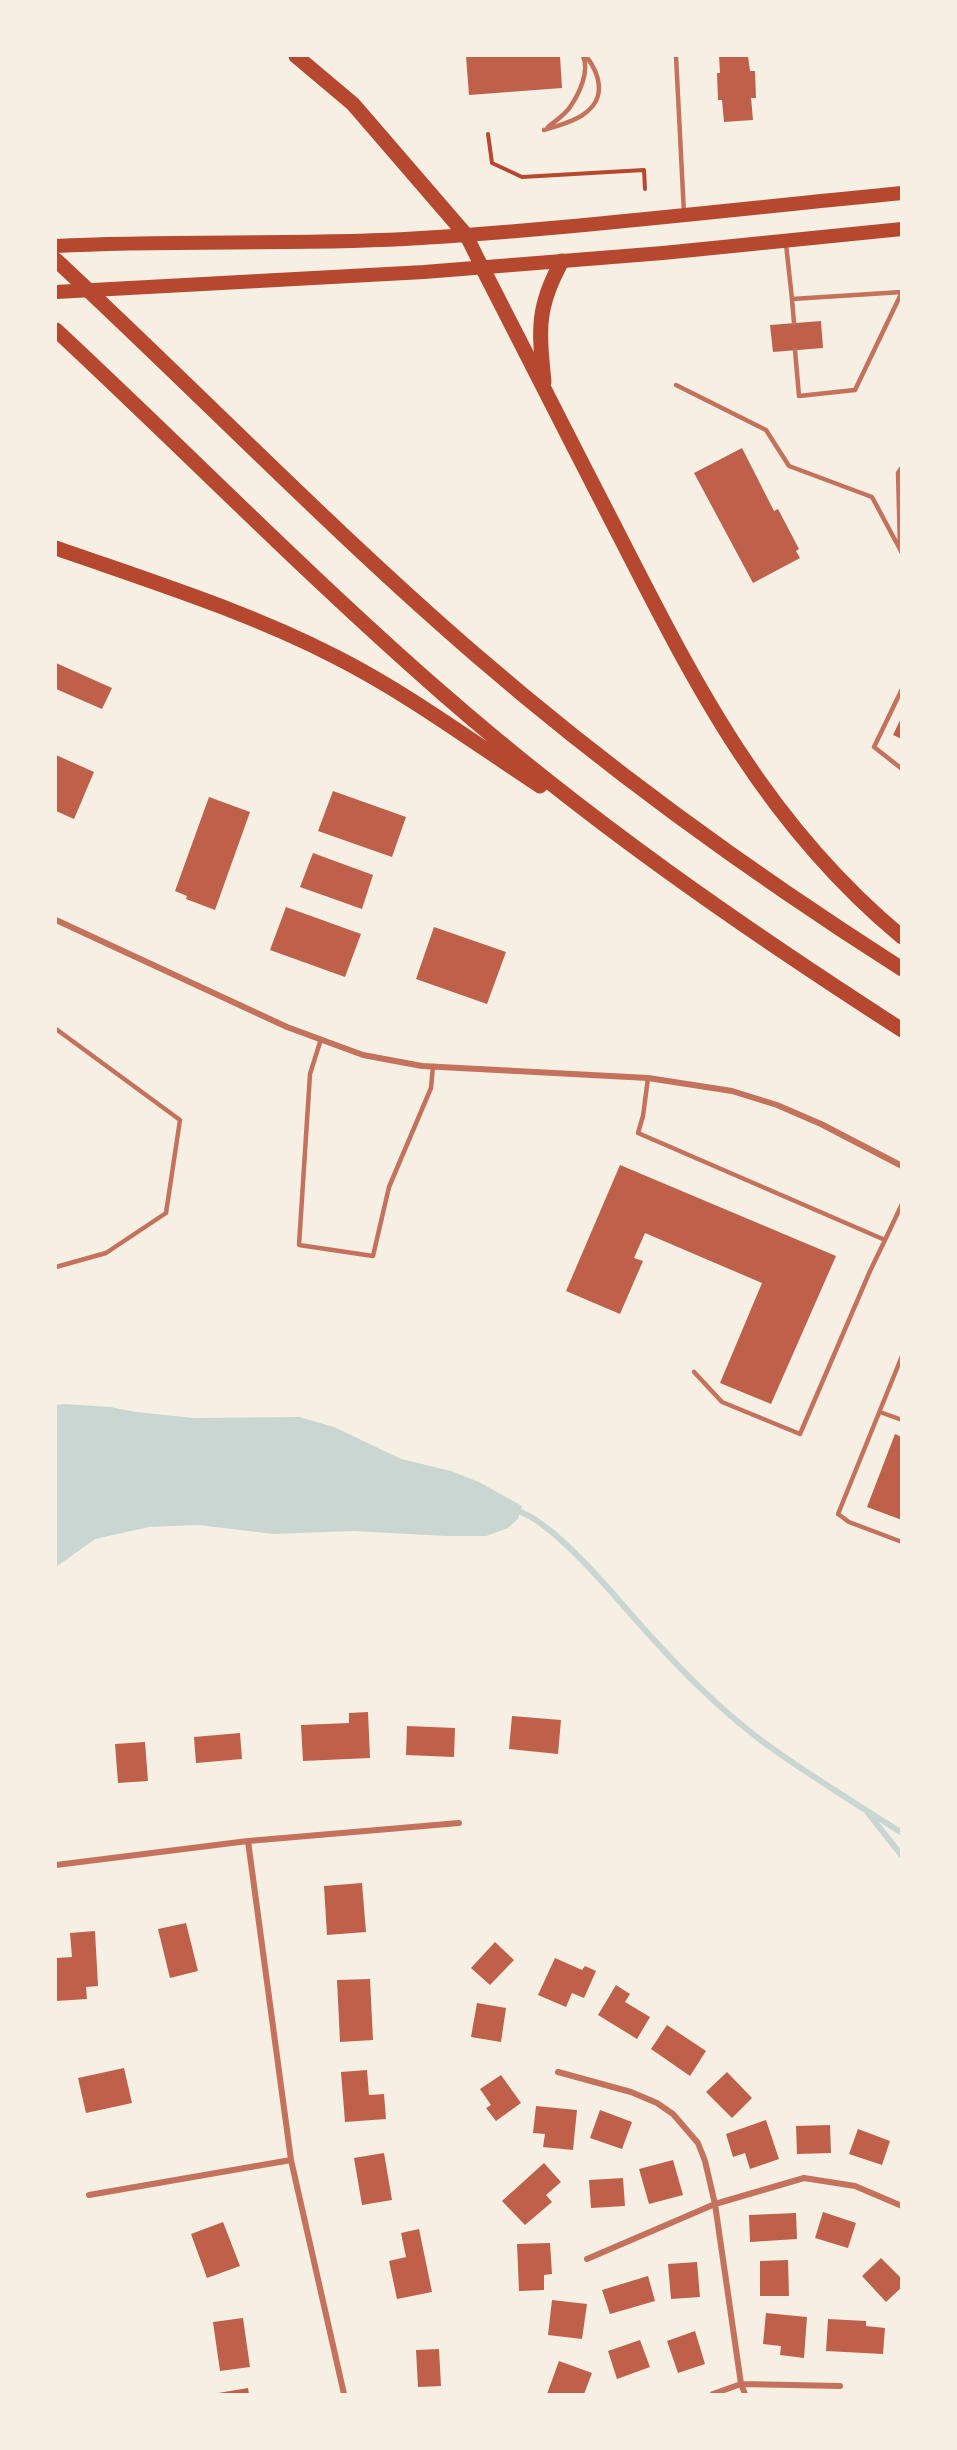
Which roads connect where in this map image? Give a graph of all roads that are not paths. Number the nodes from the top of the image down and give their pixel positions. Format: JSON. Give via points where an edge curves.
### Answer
{"nodes":[{"id":1,"x":296,"y":56,"type":"edge"},
{"id":2,"x":584,"y":56,"type":"edge"},
{"id":3,"x":676,"y":56,"type":"edge"},
{"id":4,"x":902,"y":193,"type":"edge"},
{"id":5,"x":684,"y":216,"type":"junction"},
{"id":6,"x":902,"y":230,"type":"edge"},
{"id":7,"x":466,"y":235,"type":"junction"},
{"id":8,"x":786,"y":241,"type":"junction"},
{"id":9,"x":56,"y":246,"type":"edge"},
{"id":10,"x":56,"y":260,"type":"edge"},
{"id":11,"x":562,"y":261,"type":"junction"},
{"id":12,"x":482,"y":267,"type":"junction"},
{"id":13,"x":56,"y":292,"type":"edge"},
{"id":14,"x":792,"y":299,"type":"junction"},
{"id":15,"x":794,"y":323,"type":"dead end"},
{"id":16,"x":56,"y":330,"type":"edge"},
{"id":17,"x":795,"y":350,"type":"dead end"},
{"id":18,"x":676,"y":385,"type":"dead end"},
{"id":19,"x":545,"y":391,"type":"junction"},
{"id":20,"x":902,"y":467,"type":"edge"},
{"id":21,"x":56,"y":548,"type":"edge"},
{"id":22,"x":901,"y":552,"type":"edge"},
{"id":23,"x":902,"y":689,"type":"edge"},
{"id":24,"x":902,"y":769,"type":"edge"},
{"id":25,"x":625,"y":841,"type":"junction"},
{"id":26,"x":56,"y":920,"type":"edge"},
{"id":27,"x":902,"y":936,"type":"edge"},
{"id":28,"x":902,"y":969,"type":"edge"},
{"id":29,"x":56,"y":1029,"type":"edge"},
{"id":30,"x":902,"y":1030,"type":"edge"},
{"id":31,"x":321,"y":1039,"type":"junction"},
{"id":32,"x":432,"y":1066,"type":"junction"},
{"id":33,"x":648,"y":1078,"type":"junction"},
{"id":34,"x":902,"y":1166,"type":"edge"},
{"id":35,"x":902,"y":1204,"type":"edge"},
{"id":36,"x":885,"y":1240,"type":"junction"},
{"id":37,"x":56,"y":1267,"type":"edge"},
{"id":38,"x":902,"y":1356,"type":"edge"},
{"id":39,"x":694,"y":1372,"type":"dead end"},
{"id":40,"x":880,"y":1412,"type":"junction"},
{"id":41,"x":902,"y":1420,"type":"edge"},
{"id":42,"x":902,"y":1542,"type":"edge"},
{"id":43,"x":459,"y":1823,"type":"dead end"},
{"id":44,"x":248,"y":1841,"type":"junction"},
{"id":45,"x":56,"y":1865,"type":"edge"},
{"id":46,"x":558,"y":2072,"type":"dead end"},
{"id":47,"x":291,"y":2160,"type":"junction"},
{"id":48,"x":89,"y":2195,"type":"dead end"},
{"id":49,"x":715,"y":2204,"type":"junction"},
{"id":50,"x":902,"y":2206,"type":"edge"},
{"id":51,"x":587,"y":2259,"type":"dead end"},
{"id":52,"x":741,"y":2384,"type":"junction"},
{"id":53,"x":840,"y":2386,"type":"dead end"},
{"id":54,"x":344,"y":2394,"type":"edge"},
{"id":55,"x":713,"y":2394,"type":"edge"},
{"id":56,"x":745,"y":2394,"type":"edge"}],
"edges":[{"from":1,"to":7,"type":"highway","via":[[352,104]]},
{"from":2,"to":2,"type":"lane","via":[[584,77],[570,108],[544,130],[584,115],[596,101],[601,89],[596,70]]},
{"from":3,"to":5,"type":"lane"},
{"from":4,"to":5,"type":"main road"},
{"from":5,"to":7,"type":"main road"},
{"from":6,"to":8,"type":"main road"},
{"from":7,"to":9,"type":"main road"},
{"from":7,"to":12,"type":"main road"},
{"from":8,"to":11,"type":"main road"},
{"from":8,"to":14,"type":"lane"},
{"from":10,"to":28,"type":"highway","via":[[385,573],[566,730],[748,867]]},
{"from":11,"to":12,"type":"main road"},
{"from":11,"to":19,"type":"highway","via":[[546,292],[540,322]]},
{"from":12,"to":13,"type":"main road"},
{"from":12,"to":19,"type":"highway"},
{"from":14,"to":15,"type":"lane"},
{"from":14,"to":17,"type":"lane","via":[[902,292],[855,390],[799,396]]},
{"from":16,"to":25,"type":"highway","via":[[359,619],[489,733]]},
{"from":18,"to":22,"type":"lane","via":[[766,430],[789,466],[872,497]]},
{"from":19,"to":27,"type":"highway","via":[[680,656],[746,764],[814,852],[872,912]]},
{"from":20,"to":22,"type":"lane","via":[[898,473]]},
{"from":21,"to":25,"type":"highway","via":[[239,613],[337,657]]},
{"from":23,"to":24,"type":"lane","via":[[874,747]]},
{"from":25,"to":30,"type":"highway","via":[[718,909]]},
{"from":26,"to":31,"type":"street"},
{"from":29,"to":37,"type":"lane","via":[[180,1120],[166,1214],[106,1252]]},
{"from":31,"to":32,"type":"street","via":[[363,1055]]},
{"from":31,"to":32,"type":"lane","via":[[310,1074],[299,1245],[373,1256],[389,1187],[431,1088]]},
{"from":32,"to":33,"type":"street"},
{"from":33,"to":34,"type":"street","via":[[732,1091],[777,1105]]},
{"from":33,"to":36,"type":"lane","via":[[638,1133]]},
{"from":35,"to":36,"type":"lane"},
{"from":36,"to":39,"type":"lane","via":[[800,1434],[722,1402]]},
{"from":38,"to":40,"type":"lane"},
{"from":40,"to":41,"type":"lane"},
{"from":40,"to":42,"type":"lane","via":[[838,1514]]},
{"from":43,"to":44,"type":"street"},
{"from":44,"to":45,"type":"street"},
{"from":44,"to":47,"type":"street"},
{"from":46,"to":49,"type":"street","via":[[631,2092],[673,2114],[698,2143]]},
{"from":47,"to":48,"type":"street"},
{"from":47,"to":54,"type":"street"},
{"from":49,"to":50,"type":"street","via":[[804,2178],[855,2186]]},
{"from":49,"to":51,"type":"street"},
{"from":49,"to":52,"type":"street"},
{"from":52,"to":53,"type":"street"},
{"from":52,"to":55,"type":"street"},
{"from":52,"to":56,"type":"street"}]}
